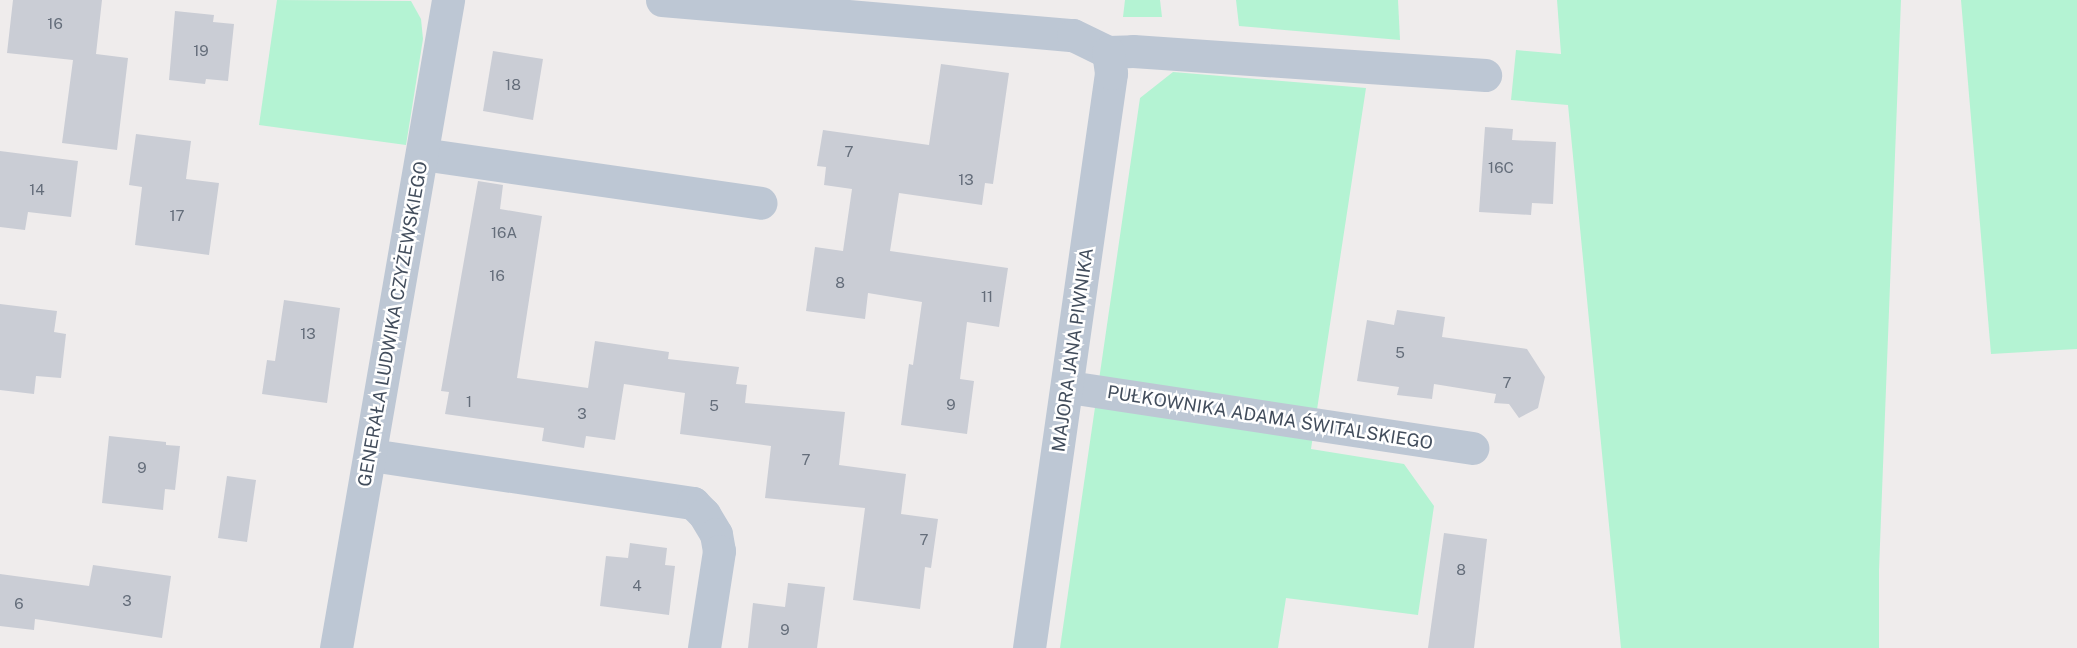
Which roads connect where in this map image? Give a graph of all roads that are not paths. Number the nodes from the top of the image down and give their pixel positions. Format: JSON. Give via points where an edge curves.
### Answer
{"nodes":[{"id":1,"x":448,"y":0,"type":"edge"},
{"id":2,"x":662,"y":0,"type":"edge"},
{"id":3,"x":751,"y":3,"type":"edge"},
{"id":4,"x":1108,"y":52,"type":"junction"},
{"id":5,"x":1485,"y":75,"type":"dead end"},
{"id":6,"x":422,"y":154,"type":"junction"},
{"id":7,"x":760,"y":203,"type":"dead end"},
{"id":8,"x":1069,"y":387,"type":"junction"},
{"id":9,"x":1472,"y":448,"type":"dead end"},
{"id":10,"x":370,"y":455,"type":"junction"},
{"id":11,"x":336,"y":648,"type":"edge"},
{"id":12,"x":704,"y":648,"type":"edge"},
{"id":13,"x":1029,"y":648,"type":"edge"}],
"edges":[{"from":1,"to":6,"type":"street","name":"GENERAŁA LUDWIKA CZYŻEWSKIEGO"},
{"from":2,"to":3,"type":"street"},
{"from":3,"to":4,"type":"street","via":[[1073,35]]},
{"from":4,"to":5,"type":"street"},
{"from":4,"to":8,"type":"street","name":"MAJORA JANA PIWNIKA","via":[[1111,74]]},
{"from":6,"to":7,"type":"street"},
{"from":6,"to":10,"type":"street","name":"GENERAŁA LUDWIKA CZYŻEWSKIEGO"},
{"from":8,"to":9,"type":"street","name":"PUŁKOWNIKA ADAMA ŚWITALSKIEGO"},
{"from":8,"to":13,"type":"street","name":"MAJORA JANA PIWNIKA"},
{"from":10,"to":11,"type":"street","name":"GENERAŁA LUDWIKA CZYŻEWSKIEGO"},
{"from":10,"to":12,"type":"street","via":[[693,504],[716,534],[719,551]]}]}
